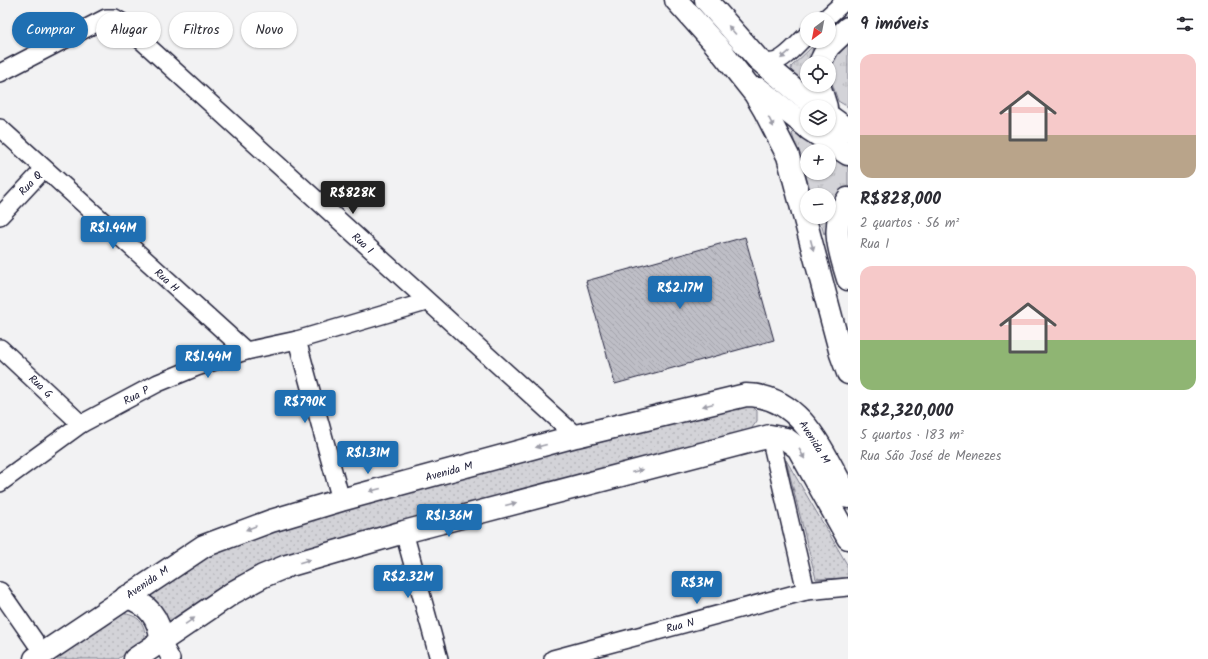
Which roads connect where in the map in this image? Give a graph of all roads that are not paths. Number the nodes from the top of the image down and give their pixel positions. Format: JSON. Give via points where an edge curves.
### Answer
{"nodes":[{"id":1,"x":676,"y":0,"type":"edge"},
{"id":2,"x":706,"y":0,"type":"edge"},
{"id":3,"x":846,"y":0,"type":"edge"},
{"id":4,"x":833,"y":12,"type":"edge"},
{"id":5,"x":848,"y":28,"type":"edge"},
{"id":6,"x":800,"y":41,"type":"edge"},
{"id":7,"x":716,"y":45,"type":"junction"},
{"id":8,"x":823,"y":56,"type":"edge"},
{"id":9,"x":758,"y":59,"type":"junction"},
{"id":10,"x":0,"y":73,"type":"edge"},
{"id":11,"x":808,"y":100,"type":"edge"},
{"id":12,"x":800,"y":122,"type":"edge"},
{"id":13,"x":0,"y":128,"type":"edge"},
{"id":14,"x":820,"y":136,"type":"edge"},
{"id":15,"x":848,"y":154,"type":"edge"},
{"id":16,"x":44,"y":168,"type":"junction"},
{"id":17,"x":848,"y":199,"type":"edge"},
{"id":18,"x":0,"y":216,"type":"edge"},
{"id":19,"x":848,"y":279,"type":"edge"},
{"id":20,"x":426,"y":302,"type":"junction"},
{"id":21,"x":297,"y":340,"type":"junction"},
{"id":22,"x":0,"y":348,"type":"edge"},
{"id":23,"x":246,"y":351,"type":"junction"},
{"id":24,"x":848,"y":373,"type":"edge"},
{"id":25,"x":790,"y":410,"type":"junction"},
{"id":26,"x":81,"y":424,"type":"junction"},
{"id":27,"x":576,"y":436,"type":"junction"},
{"id":28,"x":770,"y":436,"type":"junction"},
{"id":29,"x":0,"y":483,"type":"edge"},
{"id":30,"x":848,"y":497,"type":"edge"},
{"id":31,"x":341,"y":500,"type":"junction"},
{"id":32,"x":404,"y":532,"type":"junction"},
{"id":33,"x":848,"y":538,"type":"edge"},
{"id":34,"x":848,"y":587,"type":"edge"},
{"id":35,"x":0,"y":591,"type":"edge"},
{"id":36,"x":806,"y":591,"type":"junction"},
{"id":37,"x":126,"y":597,"type":"junction"},
{"id":38,"x":166,"y":650,"type":"edge"},
{"id":39,"x":39,"y":656,"type":"edge"},
{"id":40,"x":135,"y":659,"type":"edge"},
{"id":41,"x":439,"y":659,"type":"edge"},
{"id":42,"x":553,"y":659,"type":"edge"}],
"edges":[{"from":1,"to":7,"type":"street"},
{"from":9,"to":2,"type":"street","one_way":true},
{"from":3,"to":4,"type":"street"},
{"from":5,"to":8,"type":"street","via":[[828,46]]},
{"from":6,"to":9,"type":"street","one_way":true,"via":[[773,62]]},
{"from":7,"to":12,"type":"street","via":[[752,83]]},
{"from":7,"to":24,"type":"street","one_way":true,"via":[[758,100],[788,156]]},
{"from":9,"to":11,"type":"street"},
{"from":10,"to":20,"type":"street","name":"Rua I","via":[[106,18],[114,18],[125,24]]},
{"from":13,"to":16,"type":"street","name":"Rua H"},
{"from":14,"to":15,"type":"street"},
{"from":16,"to":18,"type":"street","name":"Rua Q"},
{"from":16,"to":23,"type":"street","name":"Rua H"},
{"from":17,"to":19,"type":"street","via":[[839,216],[836,234]]},
{"from":20,"to":21,"type":"street","name":"Rua P"},
{"from":20,"to":27,"type":"street","name":"Rua I"},
{"from":21,"to":23,"type":"street","name":"Rua P"},
{"from":21,"to":31,"type":"street"},
{"from":22,"to":26,"type":"street","name":"Rua G"},
{"from":23,"to":26,"type":"street","name":"Rua P","via":[[158,383]]},
{"from":25,"to":27,"type":"street","name":"Avenida M","one_way":true,"via":[[766,397],[746,395]]},
{"from":25,"to":28,"type":"street"},
{"from":25,"to":30,"type":"street","name":"Avenida M","via":[[799,416],[812,434]]},
{"from":26,"to":29,"type":"street","name":"Rua P"},
{"from":27,"to":31,"type":"street","name":"Avenida M","one_way":true},
{"from":32,"to":28,"type":"street","one_way":true},
{"from":28,"to":33,"type":"street","name":"Avenida M","one_way":true,"via":[[786,439],[798,448]]},
{"from":28,"to":36,"type":"street"},
{"from":31,"to":37,"type":"street","name":"Avenida M","one_way":true,"via":[[271,521],[204,546]]},
{"from":38,"to":32,"type":"street","one_way":true,"via":[[234,592],[263,576],[287,566]]},
{"from":32,"to":41,"type":"street"},
{"from":34,"to":36,"type":"street","name":"Rua N"},
{"from":35,"to":39,"type":"street"},
{"from":36,"to":42,"type":"street","name":"Rua N"},
{"from":37,"to":38,"type":"street","via":[[144,605],[152,612]]},
{"from":37,"to":39,"type":"street","name":"Avenida M"},
{"from":38,"to":40,"type":"street"}]}
